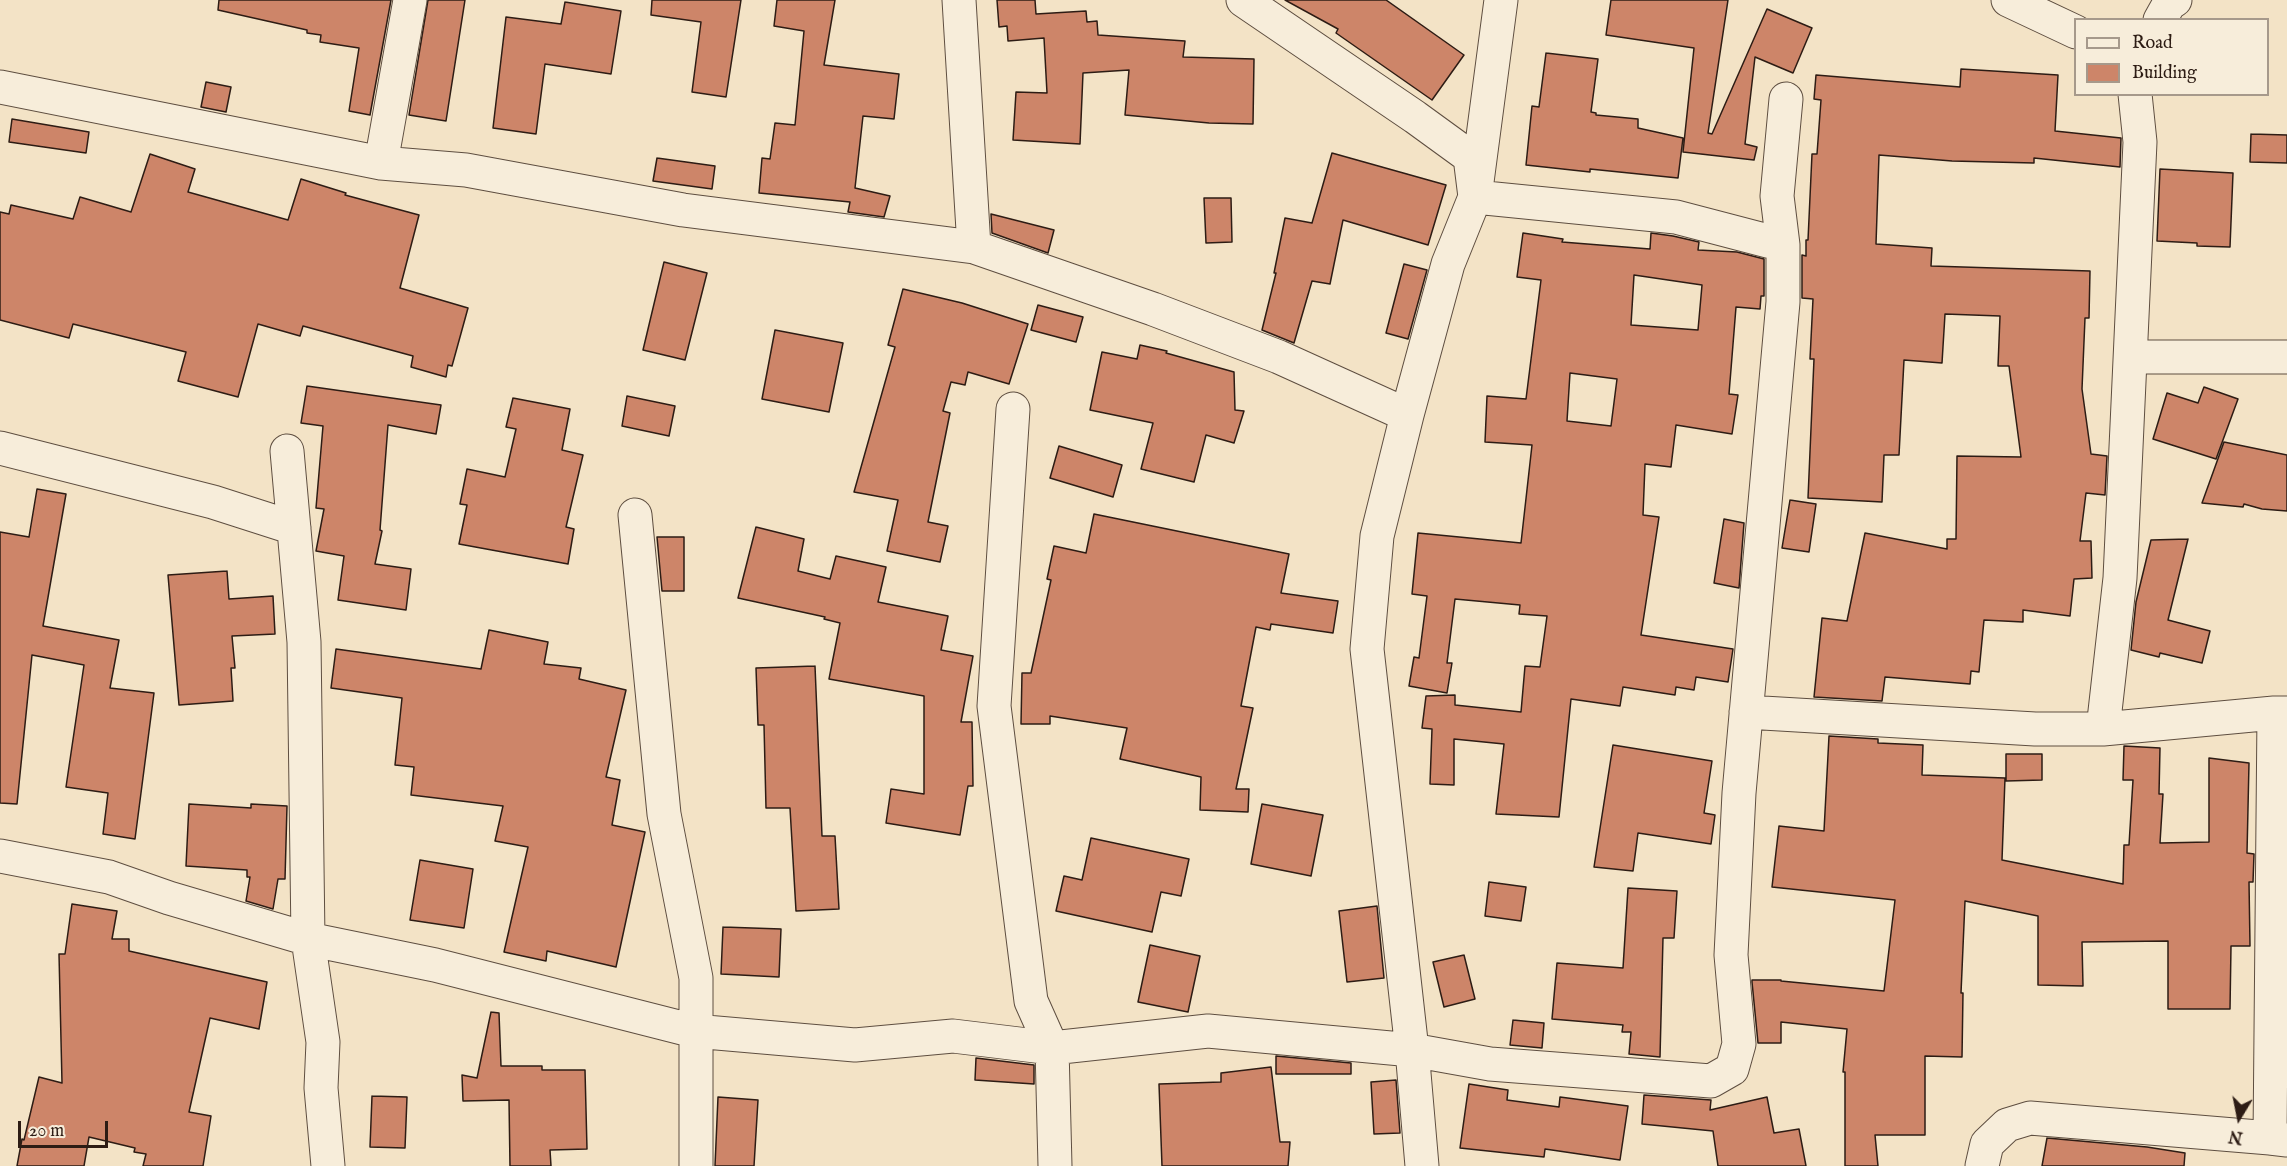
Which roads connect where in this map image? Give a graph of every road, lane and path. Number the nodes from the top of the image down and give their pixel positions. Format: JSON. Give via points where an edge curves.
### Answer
{"nodes":[{"id":1,"x":410,"y":0,"type":"edge"},
{"id":2,"x":959,"y":0,"type":"edge"},
{"id":3,"x":1243,"y":0,"type":"edge"},
{"id":4,"x":1502,"y":0,"type":"edge"},
{"id":5,"x":2008,"y":0,"type":"edge"},
{"id":6,"x":2175,"y":0,"type":"edge"},
{"id":7,"x":2161,"y":18,"type":"edge"},
{"id":8,"x":2074,"y":31,"type":"edge"},
{"id":9,"x":0,"y":87,"type":"edge"},
{"id":10,"x":2135,"y":96,"type":"edge"},
{"id":11,"x":1786,"y":99,"type":"dead end"},
{"id":12,"x":381,"y":163,"type":"junction"},
{"id":13,"x":1475,"y":197,"type":"junction"},
{"id":14,"x":1783,"y":245,"type":"junction"},
{"id":15,"x":974,"y":248,"type":"junction"},
{"id":16,"x":2130,"y":357,"type":"junction"},
{"id":17,"x":2287,"y":357,"type":"edge"},
{"id":18,"x":1012,"y":409,"type":"dead end"},
{"id":19,"x":1407,"y":415,"type":"junction"},
{"id":20,"x":0,"y":448,"type":"edge"},
{"id":21,"x":287,"y":451,"type":"dead end"},
{"id":22,"x":635,"y":515,"type":"dead end"},
{"id":23,"x":294,"y":528,"type":"junction"},
{"id":24,"x":1746,"y":712,"type":"junction"},
{"id":25,"x":2281,"y":713,"type":"edge"},
{"id":26,"x":2103,"y":729,"type":"junction"},
{"id":27,"x":0,"y":856,"type":"edge"},
{"id":28,"x":308,"y":939,"type":"junction"},
{"id":29,"x":694,"y":1031,"type":"junction"},
{"id":30,"x":1052,"y":1048,"type":"junction"},
{"id":31,"x":1412,"y":1050,"type":"junction"},
{"id":32,"x":2278,"y":1139,"type":"edge"},
{"id":33,"x":328,"y":1166,"type":"edge"},
{"id":34,"x":696,"y":1166,"type":"edge"},
{"id":35,"x":1055,"y":1166,"type":"edge"},
{"id":36,"x":1422,"y":1166,"type":"edge"},
{"id":37,"x":1982,"y":1166,"type":"edge"}],
"edges":[{"from":1,"to":12,"type":"street"},
{"from":2,"to":15,"type":"street"},
{"from":3,"to":13,"type":"street","via":[[1470,157]]},
{"from":4,"to":13,"type":"street"},
{"from":5,"to":8,"type":"street"},
{"from":6,"to":7,"type":"street"},
{"from":9,"to":12,"type":"street"},
{"from":10,"to":16,"type":"street","via":[[2140,142]]},
{"from":11,"to":14,"type":"street","via":[[1777,196]]},
{"from":12,"to":15,"type":"street","via":[[466,170],[684,210]]},
{"from":13,"to":14,"type":"street","via":[[1676,217]]},
{"from":13,"to":19,"type":"street","via":[[1448,264]]},
{"from":14,"to":24,"type":"street","via":[[1783,302]]},
{"from":15,"to":19,"type":"street","via":[[1279,357]]},
{"from":16,"to":17,"type":"street"},
{"from":16,"to":26,"type":"street","via":[[2120,578]]},
{"from":18,"to":30,"type":"street","via":[[994,706],[1031,1001]]},
{"from":19,"to":31,"type":"street","via":[[1377,536],[1367,650]]},
{"from":20,"to":23,"type":"street","via":[[213,502]]},
{"from":21,"to":23,"type":"street"},
{"from":22,"to":29,"type":"street","via":[[664,814],[696,978]]},
{"from":23,"to":28,"type":"street","via":[[304,642]]},
{"from":24,"to":26,"type":"street","via":[[2035,729]]},
{"from":24,"to":31,"type":"street","via":[[1731,955],[1739,1044],[1732,1069],[1711,1081],[1490,1064]]},
{"from":25,"to":26,"type":"street"},
{"from":25,"to":32,"type":"street"},
{"from":27,"to":28,"type":"street","via":[[109,877]]},
{"from":28,"to":29,"type":"street","via":[[435,965]]},
{"from":28,"to":33,"type":"street","via":[[323,1042],[321,1088]]},
{"from":29,"to":30,"type":"street","via":[[855,1045],[953,1036]]},
{"from":29,"to":34,"type":"street"},
{"from":30,"to":31,"type":"street","via":[[1208,1031]]},
{"from":30,"to":35,"type":"street"},
{"from":31,"to":36,"type":"street"},
{"from":32,"to":37,"type":"street","via":[[2030,1118],[2007,1125],[1987,1144]]}]}
